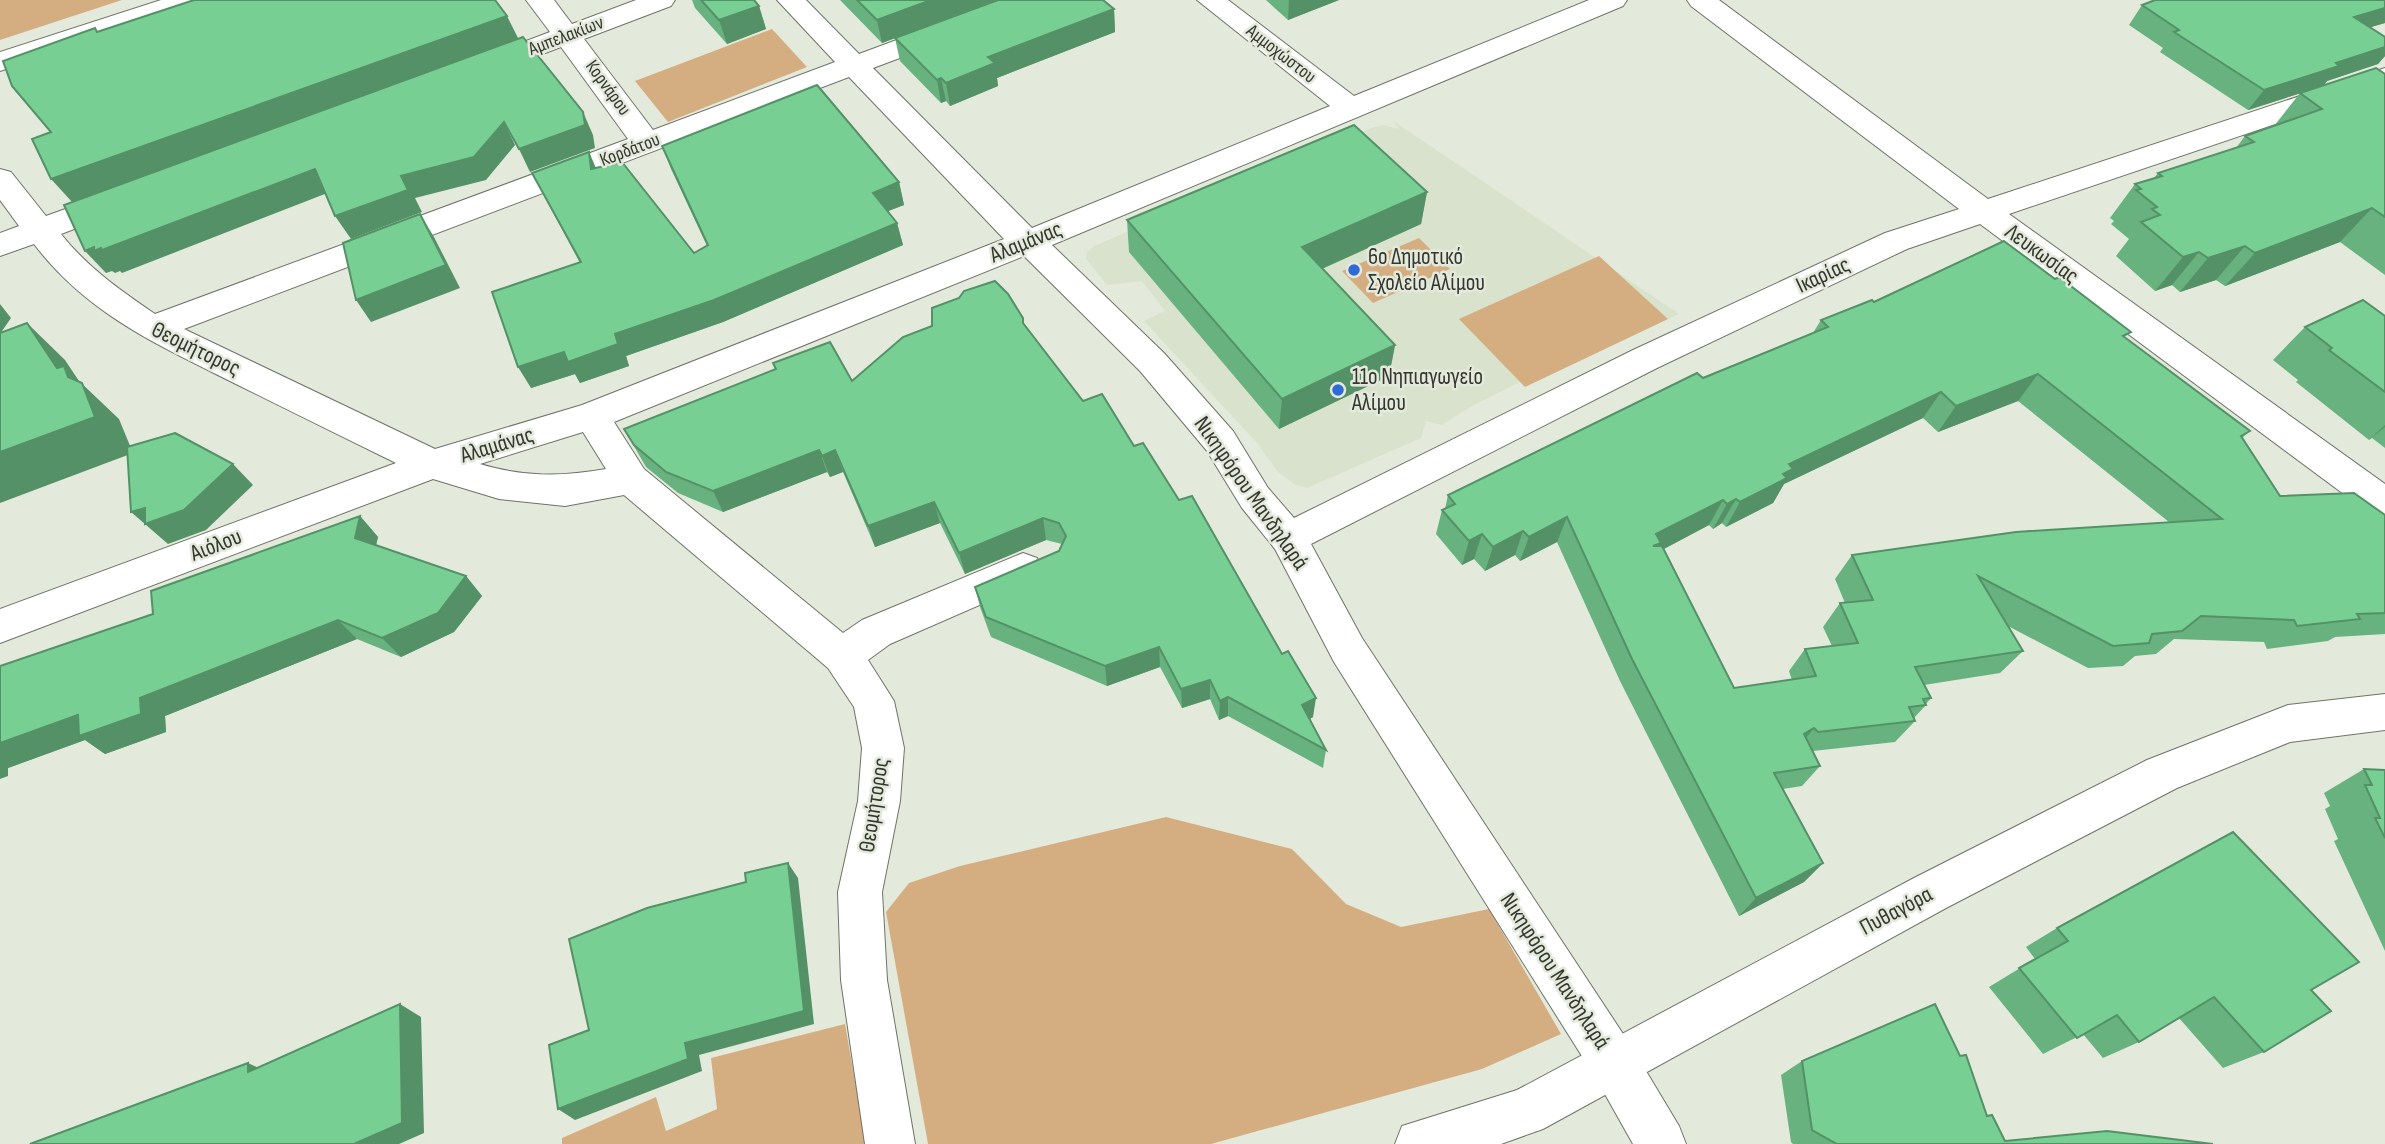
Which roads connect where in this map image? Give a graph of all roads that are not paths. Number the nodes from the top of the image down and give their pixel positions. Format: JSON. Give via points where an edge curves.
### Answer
{"nodes":[{"id":1,"x":188,"y":0,"type":"edge"},
{"id":2,"x":540,"y":0,"type":"edge"},
{"id":3,"x":661,"y":0,"type":"edge"},
{"id":4,"x":791,"y":0,"type":"edge"},
{"id":5,"x":1029,"y":0,"type":"edge"},
{"id":6,"x":1211,"y":0,"type":"edge"},
{"id":7,"x":1613,"y":0,"type":"edge"},
{"id":8,"x":1701,"y":0,"type":"edge"},
{"id":9,"x":569,"y":35,"type":"junction"},
{"id":10,"x":0,"y":62,"type":"edge"},
{"id":11,"x":853,"y":66,"type":"junction"},
{"id":12,"x":458,"y":76,"type":"edge"},
{"id":13,"x":2385,"y":76,"type":"edge"},
{"id":14,"x":1351,"y":108,"type":"junction"},
{"id":15,"x":648,"y":144,"type":"junction"},
{"id":16,"x":0,"y":179,"type":"edge"},
{"id":17,"x":153,"y":188,"type":"edge"},
{"id":18,"x":1983,"y":211,"type":"junction"},
{"id":19,"x":38,"y":230,"type":"junction"},
{"id":20,"x":1028,"y":242,"type":"junction"},
{"id":21,"x":0,"y":246,"type":"edge"},
{"id":22,"x":152,"y":328,"type":"junction"},
{"id":23,"x":592,"y":416,"type":"junction"},
{"id":24,"x":432,"y":464,"type":"junction"},
{"id":25,"x":631,"y":479,"type":"junction"},
{"id":26,"x":2385,"y":504,"type":"edge"},
{"id":27,"x":1288,"y":538,"type":"junction"},
{"id":28,"x":1047,"y":558,"type":"edge"},
{"id":29,"x":0,"y":626,"type":"edge"},
{"id":30,"x":842,"y":656,"type":"junction"},
{"id":31,"x":2385,"y":712,"type":"edge"},
{"id":32,"x":1614,"y":1063,"type":"junction"},
{"id":33,"x":890,"y":1144,"type":"edge"},
{"id":34,"x":1420,"y":1144,"type":"edge"},
{"id":35,"x":1661,"y":1144,"type":"edge"}],
"edges":[{"from":1,"to":10,"type":"street"},
{"from":2,"to":9,"type":"street","name":"Κορνάρου"},
{"from":3,"to":9,"type":"street","name":"Αμπελακίων"},
{"from":4,"to":11,"type":"street","name":"Νικηφόρου Μανδηλαρά"},
{"from":5,"to":11,"type":"street","name":"Κορδάτου"},
{"from":6,"to":14,"type":"street","name":"Αμμοχώστου"},
{"from":7,"to":14,"type":"street","name":"Αλαμάνας"},
{"from":8,"to":18,"type":"street","name":"Λευκωσίας"},
{"from":9,"to":12,"type":"street","name":"Αμπελακίων"},
{"from":9,"to":15,"type":"street","name":"Κορνάρου"},
{"from":11,"to":15,"type":"street","name":"Κορδάτου"},
{"from":11,"to":20,"type":"street","name":"Νικηφόρου Μανδηλαρά"},
{"from":13,"to":18,"type":"street","name":"Ικαρίας"},
{"from":14,"to":20,"type":"street","name":"Αλαμάνας"},
{"from":15,"to":22,"type":"street","name":"Κορδάτου"},
{"from":16,"to":19,"type":"street","name":"Θεομήτορος"},
{"from":17,"to":19,"type":"street"},
{"from":18,"to":26,"type":"street","name":"Λευκωσίας"},
{"from":18,"to":27,"type":"street","name":"Ικαρίας","via":[[1896,241],[1670,347]]},
{"from":19,"to":21,"type":"street"},
{"from":19,"to":22,"type":"street","name":"Θεομήτορος","via":[[94,289]]},
{"from":20,"to":23,"type":"street","name":"Αλαμάνας"},
{"from":20,"to":27,"type":"street","name":"Νικηφόρου Μανδηλαρά","via":[[1152,362],[1220,441],[1255,498]]},
{"from":22,"to":24,"type":"street","name":"Θεομήτορος"},
{"from":23,"to":24,"type":"street","name":"Αλαμάνας"},
{"from":23,"to":25,"type":"street","name":"Θεομήτορος"},
{"from":24,"to":25,"type":"street","name":"Θεομήτορος","via":[[499,484],[565,491]]},
{"from":24,"to":29,"type":"street","name":"Αιόλου"},
{"from":25,"to":30,"type":"street","name":"Θεομήτορος"},
{"from":27,"to":32,"type":"street","name":"Νικηφόρου Μανδηλαρά","via":[[1348,650]]},
{"from":28,"to":30,"type":"street","via":[[876,632]]},
{"from":30,"to":33,"type":"street","name":"Θεομήτορος","via":[[873,701],[883,748],[879,801],[859,892],[864,980]]},
{"from":31,"to":32,"type":"street","name":"Πυθαγόρα","via":[[2288,724],[2162,774]]},
{"from":32,"to":34,"type":"street","name":"Πυθαγόρα","via":[[1526,1112]]},
{"from":32,"to":35,"type":"street","name":"Νικηφόρου Μανδηλαρά"}]}
